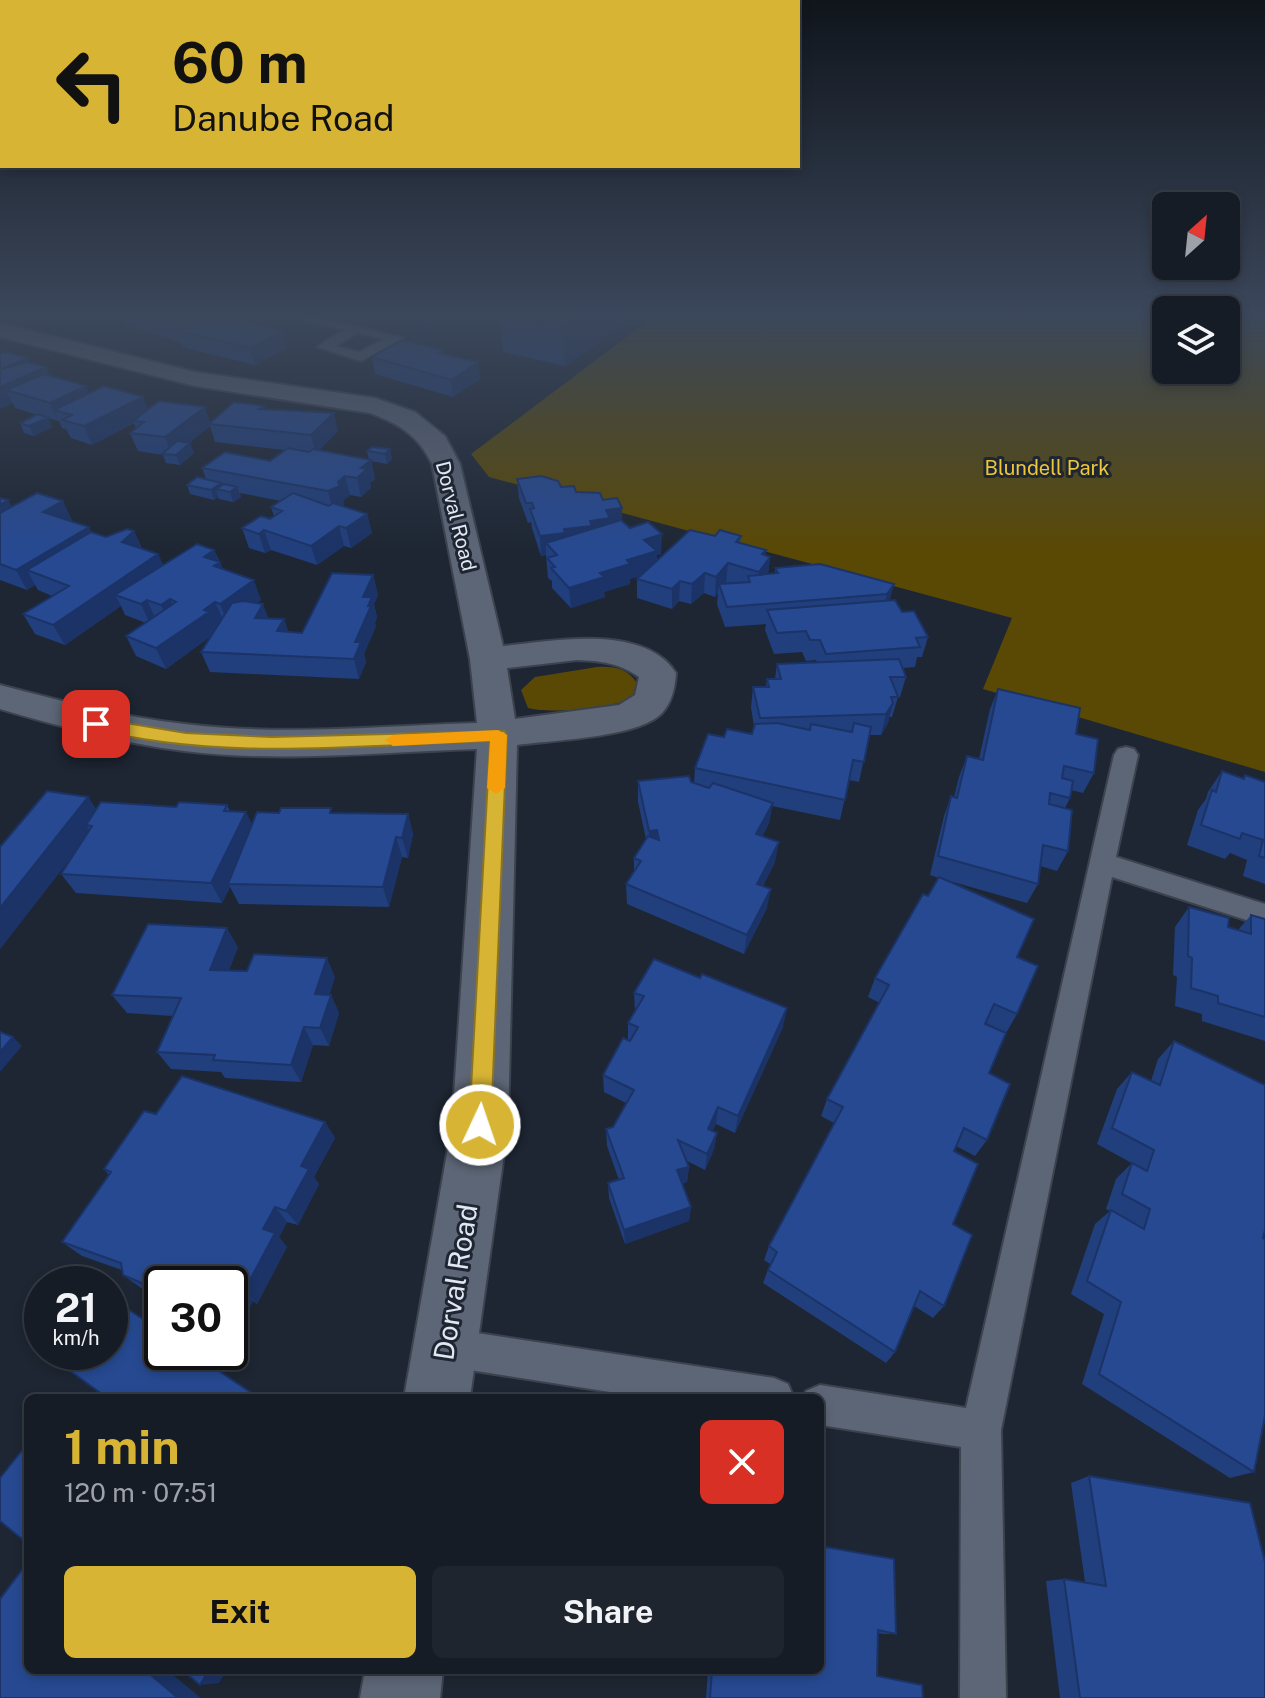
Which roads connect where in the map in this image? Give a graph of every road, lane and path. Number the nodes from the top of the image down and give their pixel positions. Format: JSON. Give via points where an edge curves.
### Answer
{"nodes":[{"id":1,"x":299,"y":393,"type":"edge"},
{"id":2,"x":488,"y":659,"type":"junction"},
{"id":3,"x":0,"y":697,"type":"edge"},
{"id":4,"x":498,"y":735,"type":"junction"},
{"id":5,"x":1126,"y":755,"type":"dead end"},
{"id":6,"x":1102,"y":863,"type":"junction"},
{"id":7,"x":1265,"y":915,"type":"edge"},
{"id":8,"x":444,"y":1347,"type":"junction"},
{"id":9,"x":438,"y":1394,"type":"edge"},
{"id":10,"x":748,"y":1394,"type":"edge"},
{"id":11,"x":824,"y":1406,"type":"edge"},
{"id":12,"x":981,"y":1430,"type":"junction"},
{"id":13,"x":403,"y":1674,"type":"edge"},
{"id":14,"x":400,"y":1698,"type":"edge"},
{"id":15,"x":983,"y":1698,"type":"edge"}],
"edges":[{"from":1,"to":2,"type":"street","name":"Dorval Road","via":[[375,406],[406,418],[435,442],[446,464]]},
{"from":2,"to":4,"type":"street","name":"Dorval Road"},
{"from":2,"to":4,"type":"street","via":[[621,651],[658,673],[657,694],[645,710]]},
{"from":3,"to":4,"type":"street","via":[[96,724],[186,738],[272,743]]},
{"from":4,"to":8,"type":"street","name":"Dorval Road","via":[[480,1125]]},
{"from":5,"to":6,"type":"lane"},
{"from":6,"to":7,"type":"lane"},
{"from":6,"to":12,"type":"lane"},
{"from":8,"to":9,"type":"street","name":"Dorval Road"},
{"from":8,"to":10,"type":"lane"},
{"from":11,"to":12,"type":"lane"},
{"from":12,"to":15,"type":"lane"},
{"from":13,"to":14,"type":"street"}]}
